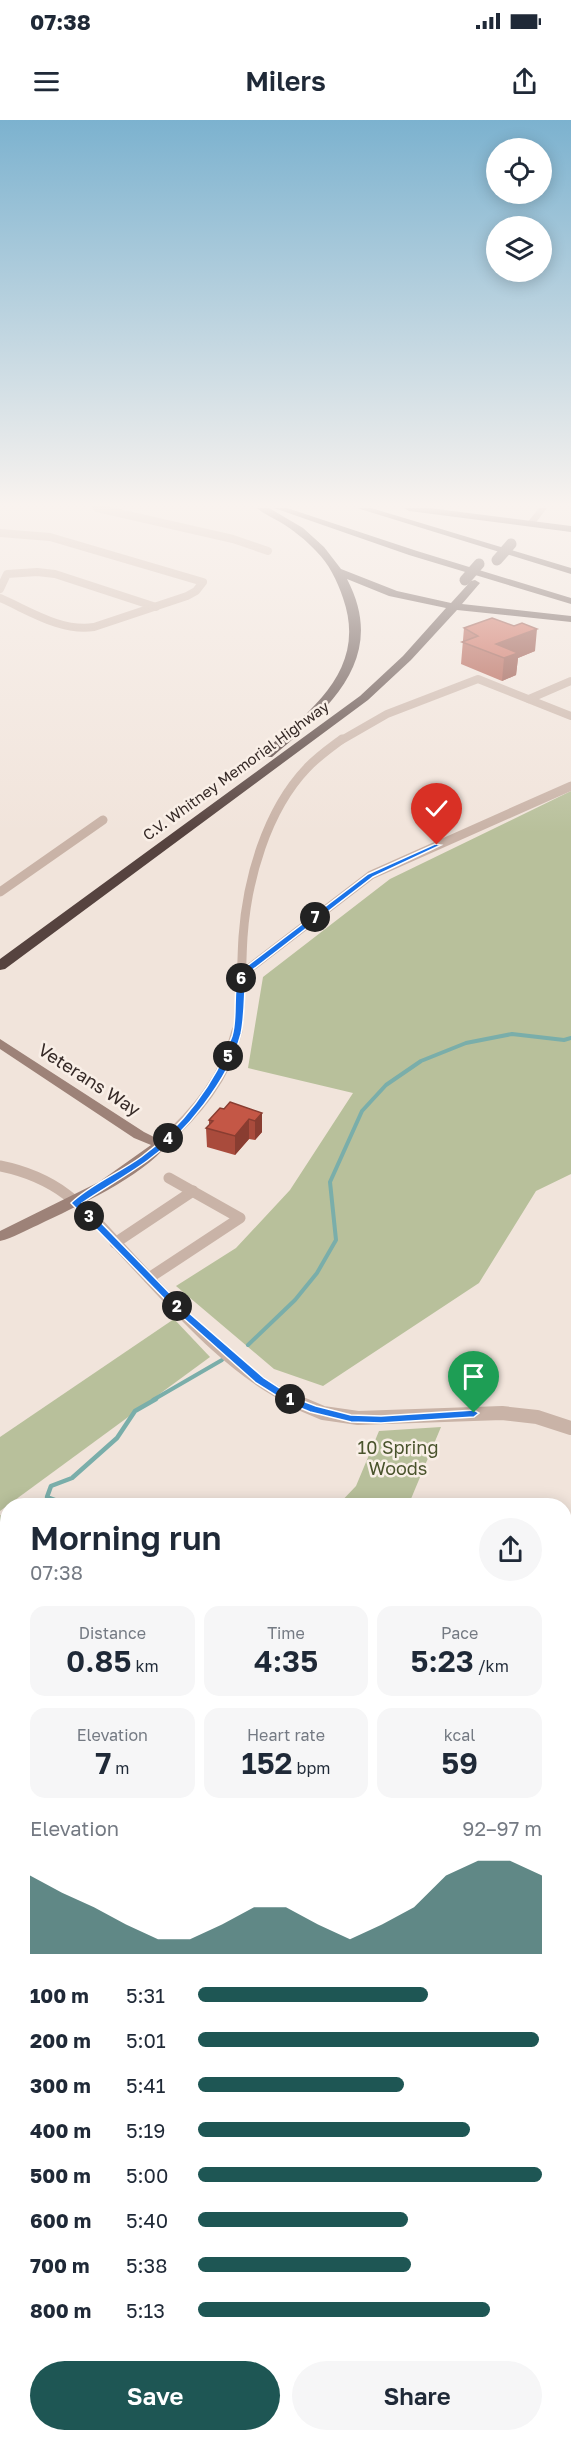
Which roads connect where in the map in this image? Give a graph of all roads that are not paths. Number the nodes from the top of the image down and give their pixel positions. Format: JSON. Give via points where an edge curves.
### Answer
{"nodes":[{"id":1,"x":40,"y":616,"type":"edge"},
{"id":2,"x":127,"y":616,"type":"edge"},
{"id":3,"x":356,"y":616,"type":"edge"},
{"id":4,"x":435,"y":616,"type":"edge"},
{"id":5,"x":442,"y":616,"type":"edge"},
{"id":6,"x":453,"y":616,"type":"edge"},
{"id":7,"x":556,"y":616,"type":"edge"},
{"id":8,"x":571,"y":618,"type":"edge"},
{"id":9,"x":438,"y":624,"type":"junction"},
{"id":10,"x":571,"y":681,"type":"edge"},
{"id":11,"x":528,"y":699,"type":"junction"},
{"id":12,"x":571,"y":716,"type":"edge"},
{"id":13,"x":268,"y":754,"type":"junction"},
{"id":14,"x":571,"y":786,"type":"edge"},
{"id":15,"x":103,"y":820,"type":"dead end"},
{"id":16,"x":0,"y":892,"type":"edge"},
{"id":17,"x":0,"y":953,"type":"edge"},
{"id":18,"x":0,"y":966,"type":"edge"},
{"id":19,"x":242,"y":974,"type":"junction"},
{"id":20,"x":0,"y":1043,"type":"edge"},
{"id":21,"x":161,"y":1144,"type":"junction"},
{"id":22,"x":0,"y":1166,"type":"edge"},
{"id":23,"x":169,"y":1178,"type":"dead end"},
{"id":24,"x":193,"y":1191,"type":"junction"},
{"id":25,"x":76,"y":1203,"type":"junction"},
{"id":26,"x":0,"y":1237,"type":"edge"},
{"id":27,"x":116,"y":1243,"type":"junction"},
{"id":28,"x":149,"y":1278,"type":"junction"},
{"id":29,"x":571,"y":1428,"type":"edge"}],
"edges":[{"from":1,"to":2,"type":"street","via":[[63,627],[80,629]]},
{"from":3,"to":13,"type":"highway","via":[[357,643],[342,679],[325,703]]},
{"from":4,"to":13,"type":"highway","name":"C.V. Whitney Memorial Highway","via":[[345,702]]},
{"from":5,"to":9,"type":"highway","name":"C.V. Whitney Memorial Highway"},
{"from":6,"to":9,"type":"highway"},
{"from":7,"to":8,"type":"highway"},
{"from":9,"to":18,"type":"highway","name":"C.V. Whitney Memorial Highway","via":[[364,698]]},
{"from":10,"to":11,"type":"street"},
{"from":11,"to":12,"type":"street"},
{"from":11,"to":19,"type":"street","via":[[478,679],[364,725],[306,769],[279,809],[265,841],[250,892]]},
{"from":13,"to":17,"type":"highway","name":"C.V. Whitney Memorial Highway"},
{"from":14,"to":19,"type":"street","via":[[370,875]]},
{"from":15,"to":16,"type":"street"},
{"from":19,"to":21,"type":"street","via":[[237,1033],[226,1063],[194,1111]]},
{"from":20,"to":21,"type":"street","name":"Veterans Way","via":[[139,1135]]},
{"from":21,"to":25,"type":"street"},
{"from":22,"to":25,"type":"street","via":[[47,1182]]},
{"from":23,"to":24,"type":"street"},
{"from":24,"to":27,"type":"street"},
{"from":24,"to":28,"type":"street","via":[[240,1218]]},
{"from":25,"to":26,"type":"street"},
{"from":25,"to":27,"type":"street"},
{"from":27,"to":28,"type":"street"},
{"from":28,"to":29,"type":"street","via":[[260,1380],[313,1409],[351,1418],[381,1419],[474,1413],[531,1416]]}]}
